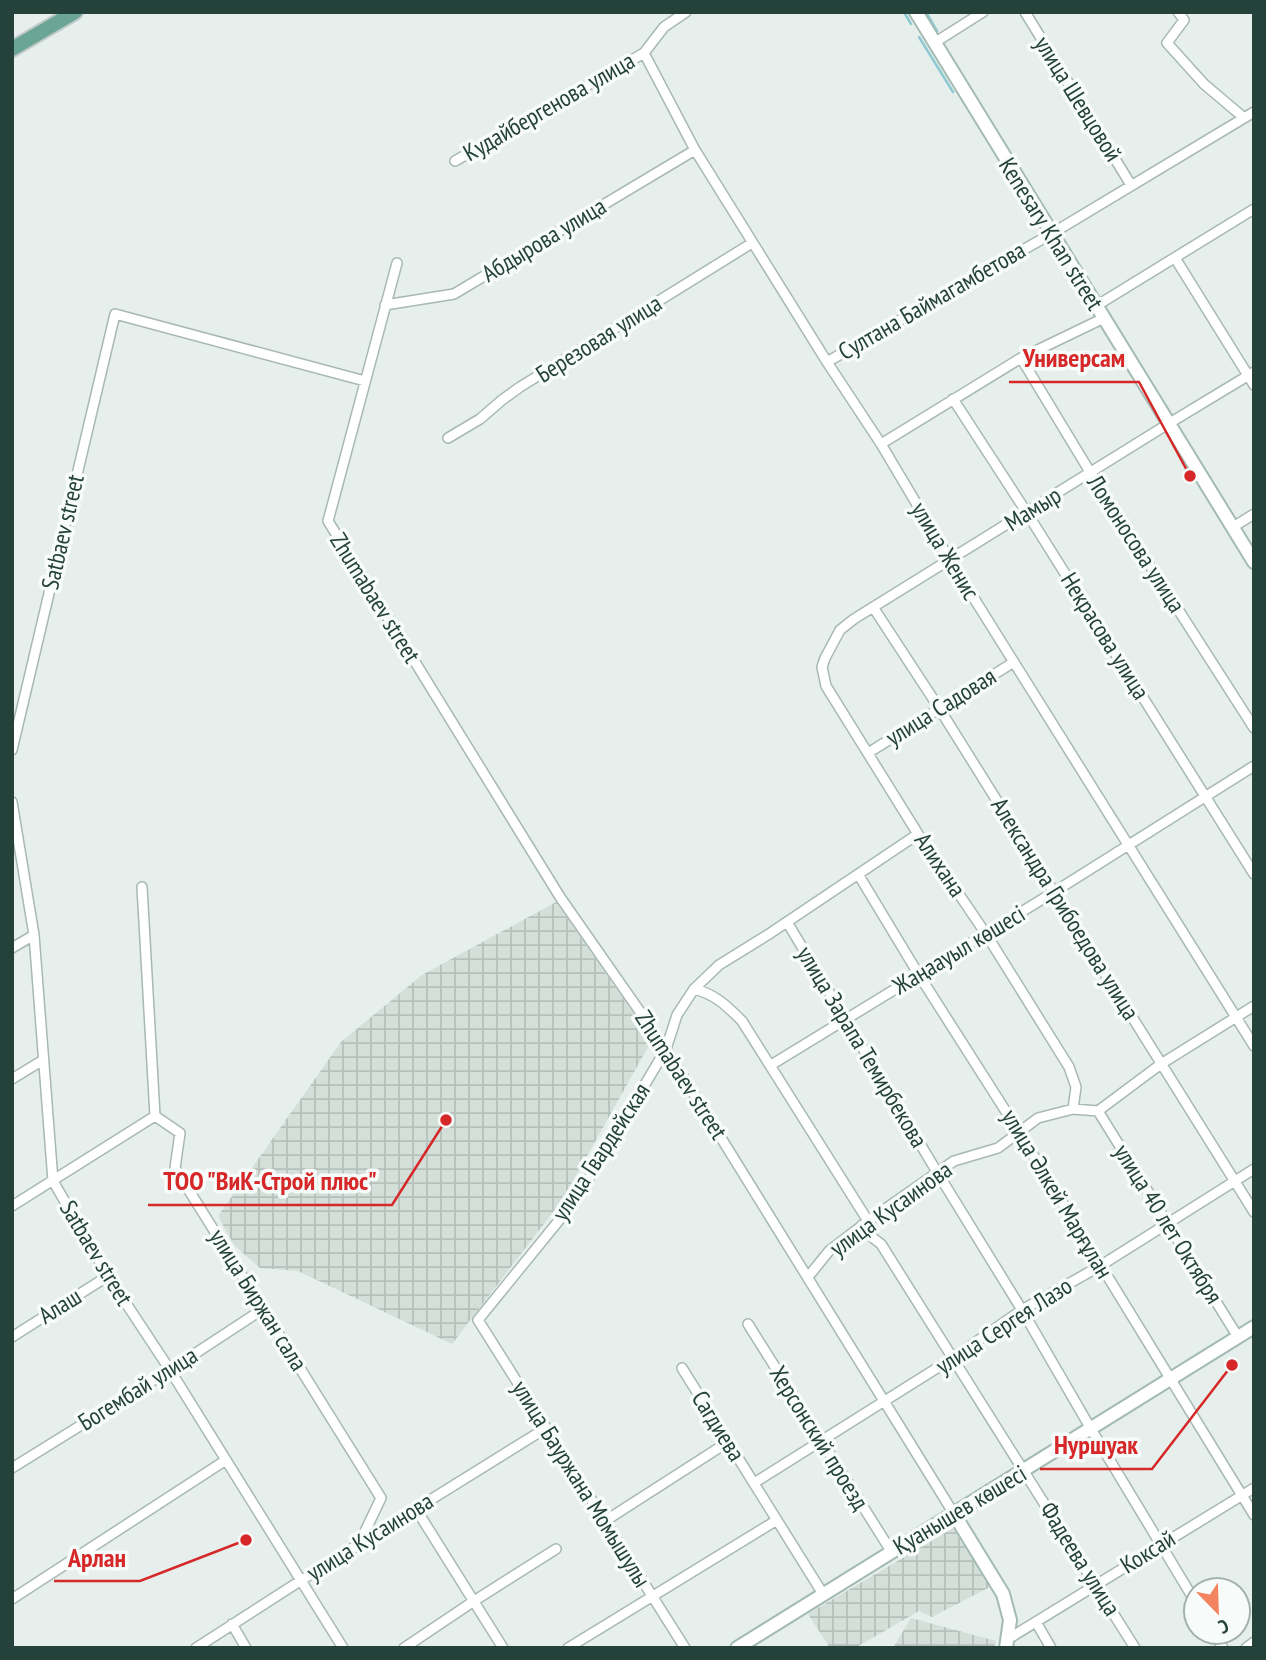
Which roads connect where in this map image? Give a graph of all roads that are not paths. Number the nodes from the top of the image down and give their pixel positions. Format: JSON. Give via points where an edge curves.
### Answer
{"nodes":[{"id":1,"x":75,"y":12,"type":"edge"},
{"id":2,"x":686,"y":12,"type":"edge"},
{"id":3,"x":916,"y":12,"type":"edge"},
{"id":4,"x":983,"y":12,"type":"edge"},
{"id":5,"x":1025,"y":12,"type":"edge"},
{"id":6,"x":1178,"y":12,"type":"edge"},
{"id":7,"x":934,"y":43,"type":"junction"},
{"id":8,"x":12,"y":49,"type":"edge"},
{"id":9,"x":644,"y":53,"type":"junction"},
{"id":10,"x":1254,"y":112,"type":"edge"},
{"id":11,"x":1242,"y":117,"type":"junction"},
{"id":12,"x":695,"y":150,"type":"junction"},
{"id":13,"x":455,"y":161,"type":"dead end"},
{"id":14,"x":1131,"y":185,"type":"junction"},
{"id":15,"x":1253,"y":211,"type":"edge"},
{"id":16,"x":1051,"y":233,"type":"junction"},
{"id":17,"x":752,"y":243,"type":"junction"},
{"id":18,"x":1175,"y":258,"type":"junction"},
{"id":19,"x":397,"y":263,"type":"dead end"},
{"id":20,"x":385,"y":305,"type":"junction"},
{"id":21,"x":1096,"y":306,"type":"junction"},
{"id":22,"x":1104,"y":318,"type":"junction"},
{"id":23,"x":1021,"y":358,"type":"junction"},
{"id":24,"x":827,"y":362,"type":"junction"},
{"id":25,"x":1251,"y":374,"type":"edge"},
{"id":26,"x":365,"y":381,"type":"junction"},
{"id":27,"x":1254,"y":385,"type":"edge"},
{"id":28,"x":953,"y":399,"type":"junction"},
{"id":29,"x":1168,"y":424,"type":"junction"},
{"id":30,"x":449,"y":438,"type":"dead end"},
{"id":31,"x":881,"y":444,"type":"junction"},
{"id":32,"x":1090,"y":472,"type":"junction"},
{"id":33,"x":1027,"y":513,"type":"junction"},
{"id":34,"x":1254,"y":514,"type":"edge"},
{"id":35,"x":1233,"y":527,"type":"junction"},
{"id":36,"x":950,"y":560,"type":"junction"},
{"id":37,"x":1254,"y":562,"type":"edge"},
{"id":38,"x":873,"y":607,"type":"junction"},
{"id":39,"x":825,"y":659,"type":"joint"},
{"id":40,"x":1014,"y":662,"type":"junction"},
{"id":41,"x":939,"y":708,"type":"junction"},
{"id":42,"x":1254,"y":728,"type":"edge"},
{"id":43,"x":12,"y":750,"type":"edge"},
{"id":44,"x":868,"y":753,"type":"junction"},
{"id":45,"x":1254,"y":766,"type":"edge"},
{"id":46,"x":1206,"y":796,"type":"junction"},
{"id":47,"x":12,"y":802,"type":"edge"},
{"id":48,"x":918,"y":834,"type":"junction"},
{"id":49,"x":1128,"y":845,"type":"junction"},
{"id":50,"x":858,"y":874,"type":"junction"},
{"id":51,"x":1254,"y":874,"type":"edge"},
{"id":52,"x":142,"y":887,"type":"dead end"},
{"id":53,"x":1054,"y":892,"type":"junction"},
{"id":54,"x":787,"y":922,"type":"junction"},
{"id":55,"x":986,"y":934,"type":"junction"},
{"id":56,"x":34,"y":935,"type":"junction"},
{"id":57,"x":12,"y":948,"type":"edge"},
{"id":58,"x":919,"y":975,"type":"junction"},
{"id":59,"x":694,"y":989,"type":"junction"},
{"id":60,"x":1254,"y":1006,"type":"edge"},
{"id":61,"x":1236,"y":1017,"type":"junction"},
{"id":62,"x":845,"y":1020,"type":"junction"},
{"id":63,"x":1254,"y":1046,"type":"edge"},
{"id":64,"x":666,"y":1049,"type":"junction"},
{"id":65,"x":43,"y":1060,"type":"junction"},
{"id":66,"x":771,"y":1065,"type":"junction"},
{"id":67,"x":1161,"y":1065,"type":"junction"},
{"id":68,"x":12,"y":1079,"type":"edge"},
{"id":69,"x":1073,"y":1109,"type":"junction"},
{"id":70,"x":1098,"y":1111,"type":"junction"},
{"id":71,"x":155,"y":1116,"type":"junction"},
{"id":72,"x":1019,"y":1132,"type":"junction"},
{"id":73,"x":1254,"y":1169,"type":"edge"},
{"id":74,"x":937,"y":1172,"type":"junction"},
{"id":75,"x":53,"y":1181,"type":"junction"},
{"id":76,"x":1234,"y":1181,"type":"junction"},
{"id":77,"x":12,"y":1206,"type":"edge"},
{"id":78,"x":1254,"y":1212,"type":"edge"},
{"id":79,"x":865,"y":1223,"type":"junction"},
{"id":80,"x":1168,"y":1223,"type":"junction"},
{"id":81,"x":1100,"y":1266,"type":"junction"},
{"id":82,"x":108,"y":1276,"type":"junction"},
{"id":83,"x":808,"y":1277,"type":"junction"},
{"id":84,"x":263,"y":1309,"type":"junction"},
{"id":85,"x":1022,"y":1310,"type":"junction"},
{"id":86,"x":478,"y":1320,"type":"joint"},
{"id":87,"x":748,"y":1324,"type":"dead end"},
{"id":88,"x":1254,"y":1327,"type":"edge"},
{"id":89,"x":12,"y":1337,"type":"edge"},
{"id":90,"x":1238,"y":1337,"type":"junction"},
{"id":91,"x":953,"y":1358,"type":"junction"},
{"id":92,"x":682,"y":1368,"type":"dead end"},
{"id":93,"x":170,"y":1370,"type":"junction"},
{"id":94,"x":1171,"y":1380,"type":"junction"},
{"id":95,"x":885,"y":1401,"type":"junction"},
{"id":96,"x":546,"y":1428,"type":"junction"},
{"id":97,"x":1091,"y":1429,"type":"junction"},
{"id":98,"x":821,"y":1441,"type":"junction"},
{"id":99,"x":728,"y":1442,"type":"junction"},
{"id":100,"x":226,"y":1460,"type":"junction"},
{"id":101,"x":12,"y":1468,"type":"edge"},
{"id":102,"x":1025,"y":1470,"type":"junction"},
{"id":103,"x":754,"y":1483,"type":"junction"},
{"id":104,"x":1254,"y":1488,"type":"edge"},
{"id":105,"x":1241,"y":1495,"type":"junction"},
{"id":106,"x":416,"y":1509,"type":"junction"},
{"id":107,"x":954,"y":1514,"type":"junction"},
{"id":108,"x":1254,"y":1515,"type":"edge"},
{"id":109,"x":777,"y":1520,"type":"junction"},
{"id":110,"x":605,"y":1521,"type":"junction"},
{"id":111,"x":359,"y":1544,"type":"junction"},
{"id":112,"x":1160,"y":1544,"type":"junction"},
{"id":113,"x":556,"y":1549,"type":"dead end"},
{"id":114,"x":891,"y":1552,"type":"junction"},
{"id":115,"x":1182,"y":1580,"type":"edge"},
{"id":116,"x":300,"y":1581,"type":"junction"},
{"id":117,"x":1096,"y":1584,"type":"junction"},
{"id":118,"x":823,"y":1594,"type":"junction"},
{"id":119,"x":652,"y":1595,"type":"junction"},
{"id":120,"x":12,"y":1599,"type":"edge"},
{"id":121,"x":474,"y":1601,"type":"junction"},
{"id":122,"x":1036,"y":1622,"type":"junction"},
{"id":123,"x":232,"y":1625,"type":"junction"},
{"id":124,"x":1254,"y":1642,"type":"edge"},
{"id":125,"x":1007,"y":1644,"type":"edge"},
{"id":126,"x":196,"y":1648,"type":"edge"},
{"id":127,"x":246,"y":1648,"type":"edge"},
{"id":128,"x":343,"y":1648,"type":"edge"},
{"id":129,"x":404,"y":1648,"type":"edge"},
{"id":130,"x":503,"y":1648,"type":"edge"},
{"id":131,"x":568,"y":1648,"type":"edge"},
{"id":132,"x":685,"y":1648,"type":"edge"},
{"id":133,"x":737,"y":1648,"type":"edge"},
{"id":134,"x":1051,"y":1648,"type":"edge"},
{"id":135,"x":1135,"y":1648,"type":"edge"},
{"id":136,"x":1246,"y":1648,"type":"edge"}],
"edges":[{"from":1,"to":8,"type":"main road"},
{"from":2,"to":9,"type":"street","via":[[664,27]]},
{"from":3,"to":7,"type":"street","name":"Kenesary Khan street"},
{"from":4,"to":7,"type":"street"},
{"from":5,"to":14,"type":"street","name":"улица Шевцовой"},
{"from":6,"to":11,"type":"street","via":[[1184,20],[1167,43]]},
{"from":7,"to":16,"type":"street","name":"Kenesary Khan street"},
{"from":9,"to":12,"type":"street","name":"улица Женис"},
{"from":9,"to":13,"type":"street","name":"Кудайбергенова улица"},
{"from":10,"to":11,"type":"street","name":"Султана Баймагамбетова"},
{"from":11,"to":14,"type":"street","name":"Султана Баймагамбетова"},
{"from":12,"to":17,"type":"street","name":"улица Женис"},
{"from":12,"to":20,"type":"street","name":"Абдырова улица","via":[[454,294]]},
{"from":14,"to":16,"type":"street","name":"Султана Баймагамбетова"},
{"from":15,"to":18,"type":"street"},
{"from":16,"to":21,"type":"street","name":"Kenesary Khan street"},
{"from":16,"to":24,"type":"street","name":"Султана Баймагамбетова"},
{"from":17,"to":24,"type":"street","name":"улица Женис"},
{"from":17,"to":30,"type":"street","name":"Березовая улица","via":[[520,387]]},
{"from":18,"to":21,"type":"street"},
{"from":18,"to":25,"type":"street"},
{"from":19,"to":20,"type":"street"},
{"from":20,"to":26,"type":"street"},
{"from":21,"to":22,"type":"street","name":"Kenesary Khan street"},
{"from":22,"to":23,"type":"street"},
{"from":22,"to":29,"type":"street","name":"Kenesary Khan street"},
{"from":23,"to":28,"type":"street"},
{"from":23,"to":32,"type":"street","name":"Ломоносова улица"},
{"from":24,"to":31,"type":"street","name":"улица Женис"},
{"from":25,"to":27,"type":"street"},
{"from":25,"to":29,"type":"street","name":"Мамыр"},
{"from":26,"to":43,"type":"street","name":"Satbaev street","via":[[115,314]]},
{"from":26,"to":64,"type":"street","name":"Zhumabaev street","via":[[328,521],[560,897]]},
{"from":28,"to":31,"type":"street"},
{"from":28,"to":33,"type":"street","name":"Некрасова улица"},
{"from":29,"to":32,"type":"street","name":"Мамыр"},
{"from":29,"to":35,"type":"street","name":"Kenesary Khan street"},
{"from":31,"to":36,"type":"street","name":"улица Женис"},
{"from":32,"to":33,"type":"street","name":"Мамыр"},
{"from":32,"to":42,"type":"street","name":"Ломоносова улица"},
{"from":33,"to":36,"type":"street","name":"Мамыр"},
{"from":33,"to":46,"type":"street","name":"Некрасова улица"},
{"from":34,"to":35,"type":"street"},
{"from":35,"to":37,"type":"street","name":"Kenesary Khan street"},
{"from":36,"to":38,"type":"street","name":"Мамыр"},
{"from":36,"to":40,"type":"street","name":"улица Женис"},
{"from":38,"to":39,"type":"street","name":"Мамыр","via":[[840,630]]},
{"from":38,"to":41,"type":"street","name":"Александра Грибоедова улица"},
{"from":39,"to":44,"type":"street","name":"Алихана","via":[[826,686]]},
{"from":40,"to":41,"type":"street","name":"улица Садовая"},
{"from":40,"to":49,"type":"street","name":"улица Женис"},
{"from":41,"to":44,"type":"street","name":"улица Садовая"},
{"from":41,"to":53,"type":"street","name":"Александра Грибоедова улица"},
{"from":44,"to":48,"type":"street","name":"Алихана"},
{"from":45,"to":46,"type":"street","name":"Жаңаауыл көшесі"},
{"from":46,"to":49,"type":"street","name":"Жаңаауыл көшесі"},
{"from":46,"to":51,"type":"street","name":"Некрасова улица"},
{"from":47,"to":56,"type":"street","name":"Satbaev street"},
{"from":48,"to":50,"type":"street","name":"улица Гвардейская"},
{"from":48,"to":55,"type":"street","name":"Алихана"},
{"from":49,"to":53,"type":"street","name":"Жаңаауыл көшесі"},
{"from":49,"to":61,"type":"street","name":"улица Женис"},
{"from":50,"to":54,"type":"street","name":"улица Гвардейская"},
{"from":50,"to":58,"type":"street","name":"улица Әлкей Марғұлан"},
{"from":52,"to":71,"type":"street"},
{"from":53,"to":55,"type":"street","name":"Жаңаауыл көшесі"},
{"from":53,"to":67,"type":"street","name":"Александра Грибоедова улица"},
{"from":54,"to":59,"type":"street","name":"улица Гвардейская","via":[[719,965]]},
{"from":54,"to":62,"type":"street","name":"улица Зарапа Темирбекова"},
{"from":55,"to":58,"type":"street","name":"Жаңаауыл көшесі"},
{"from":55,"to":69,"type":"street","name":"Алихана","via":[[1069,1067],[1076,1087]]},
{"from":56,"to":57,"type":"street"},
{"from":56,"to":65,"type":"street","name":"Satbaev street"},
{"from":58,"to":62,"type":"street","name":"Жаңаауыл көшесі"},
{"from":58,"to":72,"type":"street","name":"улица Әлкей Марғұлан"},
{"from":59,"to":64,"type":"street","name":"улица Гвардейская","via":[[677,1015]]},
{"from":59,"to":66,"type":"street","name":"Фадеева улица","via":[[728,1007]]},
{"from":60,"to":61,"type":"street"},
{"from":61,"to":63,"type":"street","name":"улица Женис"},
{"from":61,"to":67,"type":"street"},
{"from":62,"to":66,"type":"street","name":"Жаңаауыл көшесі"},
{"from":62,"to":74,"type":"street","name":"улица Зарапа Темирбекова"},
{"from":64,"to":83,"type":"street","name":"Zhumabaev street"},
{"from":64,"to":86,"type":"street","name":"улица Гвардейская","via":[[578,1197]]},
{"from":65,"to":68,"type":"street"},
{"from":65,"to":75,"type":"street","name":"Satbaev street"},
{"from":66,"to":79,"type":"street","name":"Фадеева улица"},
{"from":67,"to":70,"type":"street"},
{"from":67,"to":76,"type":"street","name":"Александра Грибоедова улица"},
{"from":69,"to":70,"type":"street","name":"улица Кусаинова"},
{"from":69,"to":72,"type":"street","name":"улица Кусаинова","via":[[1038,1118]]},
{"from":70,"to":80,"type":"street","name":"улица 40 лет Октября"},
{"from":71,"to":75,"type":"street"},
{"from":71,"to":84,"type":"street","name":"улица Биржан сала","via":[[180,1133],[175,1168]]},
{"from":72,"to":74,"type":"street","name":"улица Кусаинова","via":[[998,1148],[954,1161]]},
{"from":72,"to":81,"type":"street","name":"улица Әлкей Марғұлан"},
{"from":73,"to":76,"type":"street","name":"улица Сергея Лазо"},
{"from":74,"to":79,"type":"street","name":"улица Кусаинова"},
{"from":74,"to":85,"type":"street","name":"улица Зарапа Темирбекова"},
{"from":75,"to":77,"type":"street"},
{"from":75,"to":82,"type":"street","name":"Satbaev street"},
{"from":76,"to":78,"type":"street","name":"Александра Грибоедова улица"},
{"from":76,"to":80,"type":"street","name":"улица Сергея Лазо"},
{"from":79,"to":83,"type":"street","name":"улица Кусаинова","via":[[829,1251]]},
{"from":79,"to":91,"type":"street","name":"Фадеева улица"},
{"from":80,"to":81,"type":"street","name":"улица Сергея Лазо"},
{"from":80,"to":90,"type":"street","name":"улица 40 лет Октября"},
{"from":81,"to":85,"type":"street","name":"улица Сергея Лазо"},
{"from":81,"to":94,"type":"street","name":"улица Әлкей Марғұлан"},
{"from":82,"to":89,"type":"street","name":"Алаш"},
{"from":82,"to":93,"type":"street","name":"Satbaev street"},
{"from":83,"to":95,"type":"street","name":"Zhumabaev street"},
{"from":84,"to":93,"type":"street","name":"Богембай улица"},
{"from":84,"to":111,"type":"street","name":"улица Биржан сала","via":[[381,1498]]},
{"from":85,"to":91,"type":"street","name":"улица Сергея Лазо"},
{"from":85,"to":97,"type":"street","name":"улица Зарапа Темирбекова"},
{"from":86,"to":96,"type":"street","name":"улица Бауржана Момышулы"},
{"from":87,"to":98,"type":"street","name":"Херсонский проезд"},
{"from":88,"to":90,"type":"street","name":"Қуанышев көшесі"},
{"from":90,"to":94,"type":"street","name":"Қуанышев көшесі"},
{"from":91,"to":95,"type":"street","name":"улица Сергея Лазо"},
{"from":91,"to":102,"type":"street","name":"Фадеева улица"},
{"from":92,"to":99,"type":"street","name":"Сагдиева"},
{"from":93,"to":100,"type":"street","name":"Satbaev street"},
{"from":93,"to":101,"type":"street","name":"Богембай улица"},
{"from":94,"to":97,"type":"street","name":"Қуанышев көшесі"},
{"from":94,"to":105,"type":"street","name":"улица Әлкей Марғұлан"},
{"from":95,"to":98,"type":"street","name":"улица Сергея Лазо"},
{"from":95,"to":107,"type":"street","name":"Zhumabaev street"},
{"from":96,"to":106,"type":"street","name":"улица Кусаинова"},
{"from":96,"to":110,"type":"street","name":"улица Бауржана Момышулы"},
{"from":97,"to":102,"type":"street","name":"Қуанышев көшесі"},
{"from":97,"to":112,"type":"street","name":"улица Зарапа Темирбекова"},
{"from":98,"to":103,"type":"street","name":"улица Сергея Лазо"},
{"from":98,"to":114,"type":"street","name":"Херсонский проезд"},
{"from":99,"to":103,"type":"street","name":"Сагдиева"},
{"from":99,"to":110,"type":"street"},
{"from":100,"to":116,"type":"street","name":"Satbaev street"},
{"from":100,"to":120,"type":"street"},
{"from":102,"to":107,"type":"street","name":"Қуанышев көшесі"},
{"from":102,"to":117,"type":"street","name":"Фадеева улица"},
{"from":103,"to":109,"type":"street","name":"Сагдиева"},
{"from":104,"to":105,"type":"street","name":"Коксай"},
{"from":105,"to":108,"type":"street","name":"улица Әлкей Марғұлан"},
{"from":105,"to":112,"type":"street","name":"Коксай"},
{"from":106,"to":111,"type":"street","name":"улица Кусаинова"},
{"from":106,"to":121,"type":"street"},
{"from":107,"to":114,"type":"street","name":"Қуанышев көшесі"},
{"from":107,"to":125,"type":"street","name":"Zhumabaev street","via":[[1003,1594],[1010,1620]]},
{"from":109,"to":118,"type":"street","name":"Сагдиева"},
{"from":109,"to":119,"type":"street"},
{"from":110,"to":119,"type":"street","name":"улица Бауржана Момышулы"},
{"from":111,"to":116,"type":"street","name":"улица Кусаинова"},
{"from":112,"to":115,"type":"street","name":"улица Зарапа Темирбекова"},
{"from":112,"to":117,"type":"street","name":"Коксай"},
{"from":113,"to":121,"type":"street"},
{"from":114,"to":118,"type":"street","name":"Қуанышев көшесі"},
{"from":116,"to":123,"type":"street","name":"улица Кусаинова"},
{"from":116,"to":128,"type":"street","name":"Satbaev street"},
{"from":117,"to":122,"type":"street","name":"Коксай"},
{"from":117,"to":135,"type":"street","name":"Фадеева улица"},
{"from":118,"to":133,"type":"street","name":"Қуанышев көшесі"},
{"from":119,"to":131,"type":"street"},
{"from":119,"to":132,"type":"street","name":"улица Бауржана Момышулы"},
{"from":121,"to":129,"type":"street"},
{"from":121,"to":130,"type":"street"},
{"from":122,"to":125,"type":"street","name":"Коксай"},
{"from":122,"to":134,"type":"street"},
{"from":123,"to":126,"type":"street","name":"улица Кусаинова"},
{"from":123,"to":127,"type":"street"},
{"from":124,"to":136,"type":"street"}]}
